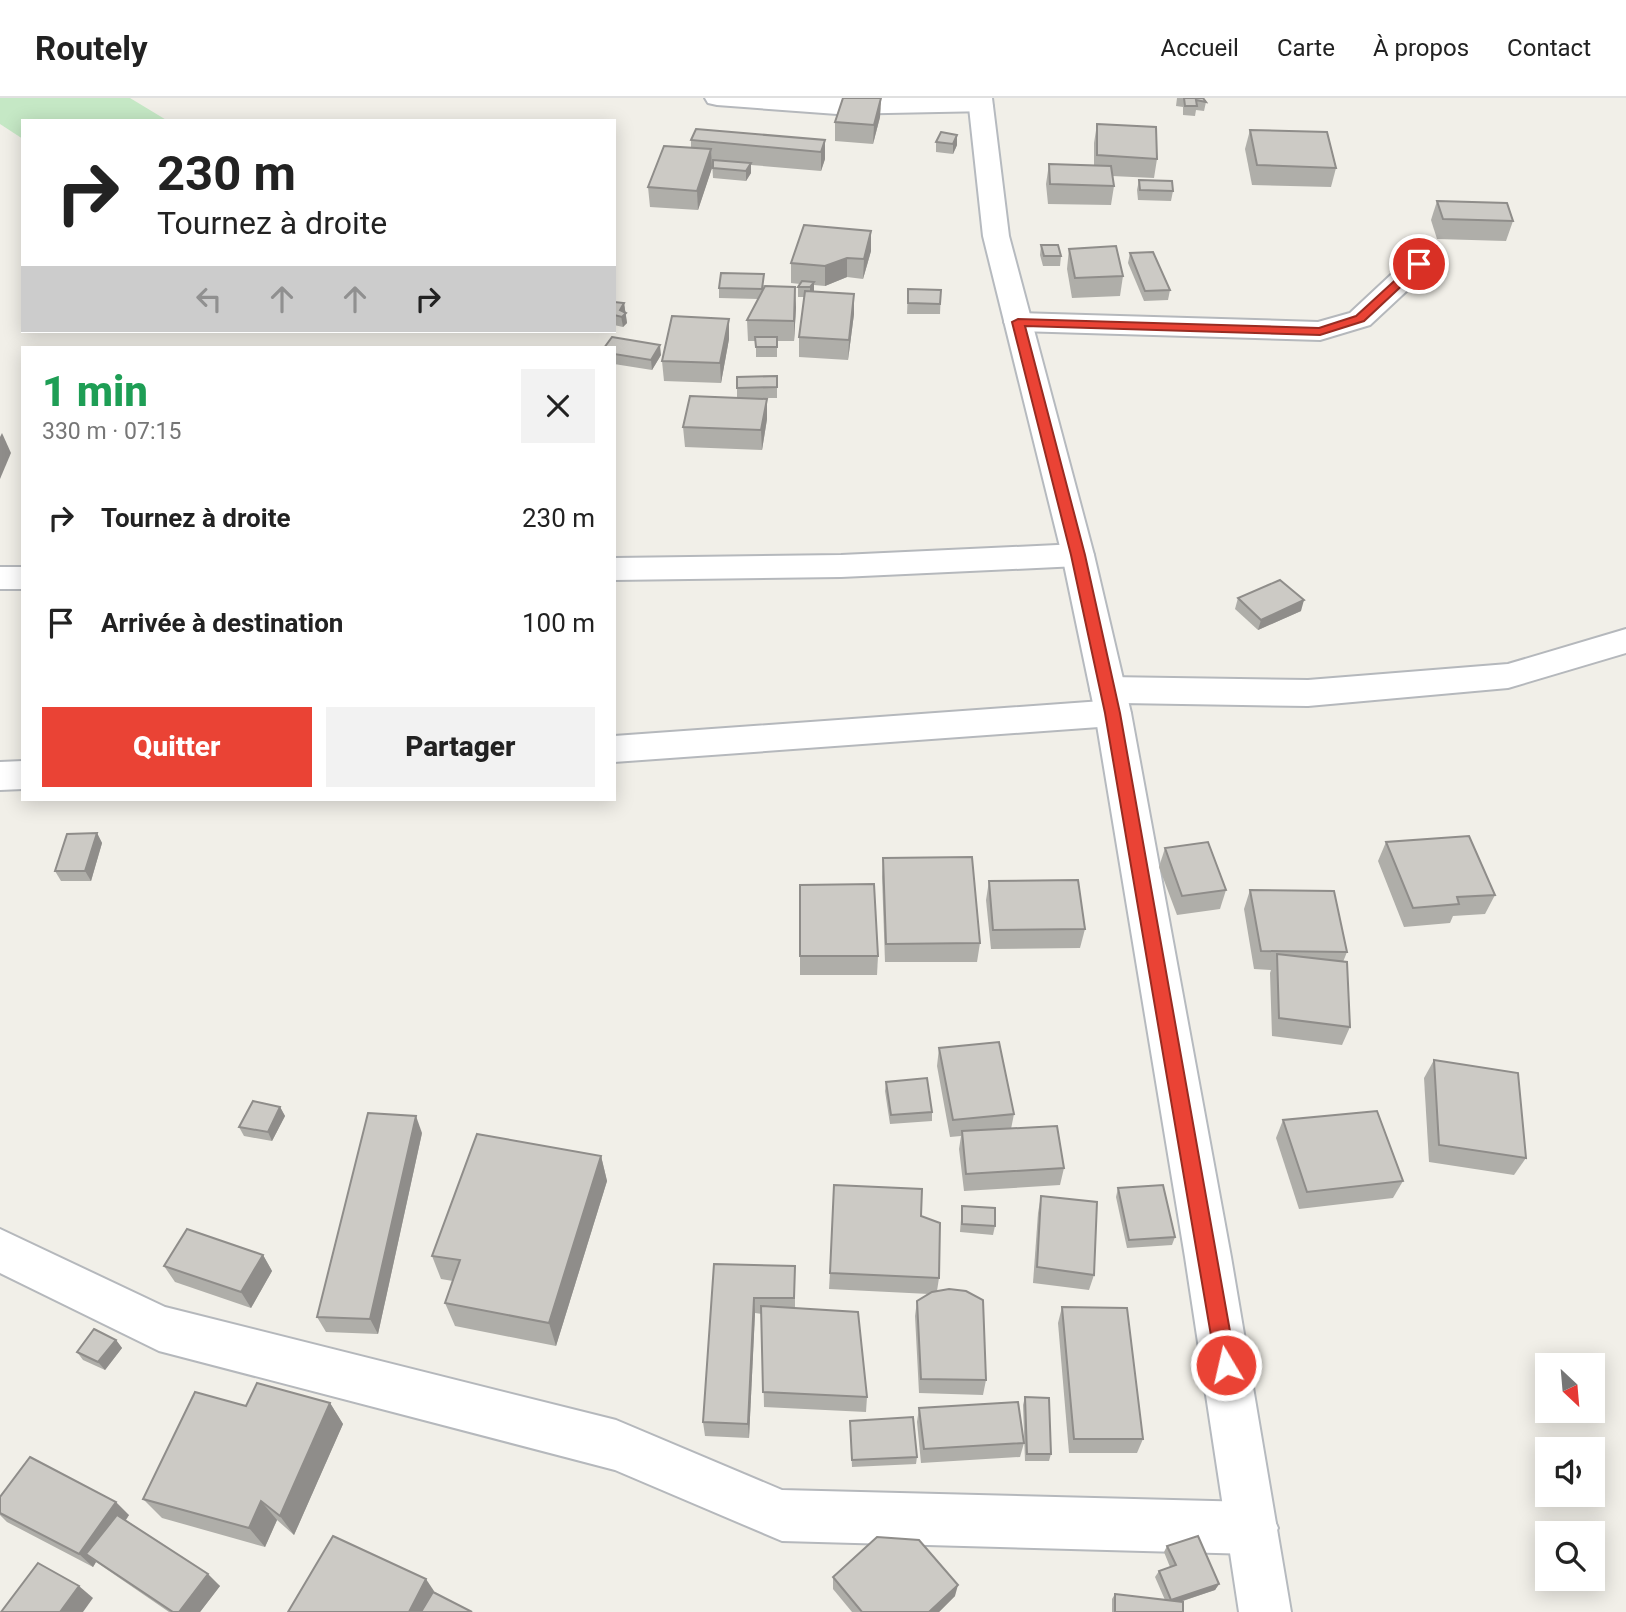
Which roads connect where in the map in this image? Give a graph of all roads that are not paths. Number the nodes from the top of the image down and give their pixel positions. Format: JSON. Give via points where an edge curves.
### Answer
{"nodes":[{"id":1,"x":717,"y":98,"type":"edge"},
{"id":2,"x":981,"y":102,"type":"edge"},
{"id":3,"x":1419,"y":264,"type":"dead end"},
{"id":4,"x":1018,"y":322,"type":"junction"},
{"id":5,"x":1078,"y":555,"type":"junction"},
{"id":6,"x":616,"y":569,"type":"edge"},
{"id":7,"x":0,"y":579,"type":"edge"},
{"id":8,"x":21,"y":579,"type":"edge"},
{"id":9,"x":1626,"y":641,"type":"edge"},
{"id":10,"x":1110,"y":702,"type":"junction"},
{"id":11,"x":616,"y":749,"type":"edge"},
{"id":12,"x":21,"y":775,"type":"edge"},
{"id":13,"x":0,"y":776,"type":"edge"},
{"id":14,"x":0,"y":1250,"type":"edge"},
{"id":15,"x":1252,"y":1528,"type":"junction"},
{"id":16,"x":1265,"y":1612,"type":"edge"}],
"edges":[{"from":1,"to":2,"type":"street","via":[[837,107]]},
{"from":2,"to":4,"type":"street","via":[[996,236]]},
{"from":3,"to":4,"type":"street","via":[[1360,319],[1320,331]]},
{"from":4,"to":5,"type":"street"},
{"from":5,"to":6,"type":"street","via":[[841,566]]},
{"from":5,"to":10,"type":"street"},
{"from":7,"to":8,"type":"street"},
{"from":9,"to":10,"type":"street","via":[[1508,676],[1308,693]]},
{"from":10,"to":11,"type":"street"},
{"from":10,"to":15,"type":"street","via":[[1209,1256]]},
{"from":12,"to":13,"type":"street"},
{"from":14,"to":15,"type":"street","via":[[159,1328],[616,1445],[782,1515]]},
{"from":15,"to":16,"type":"street"}]}
